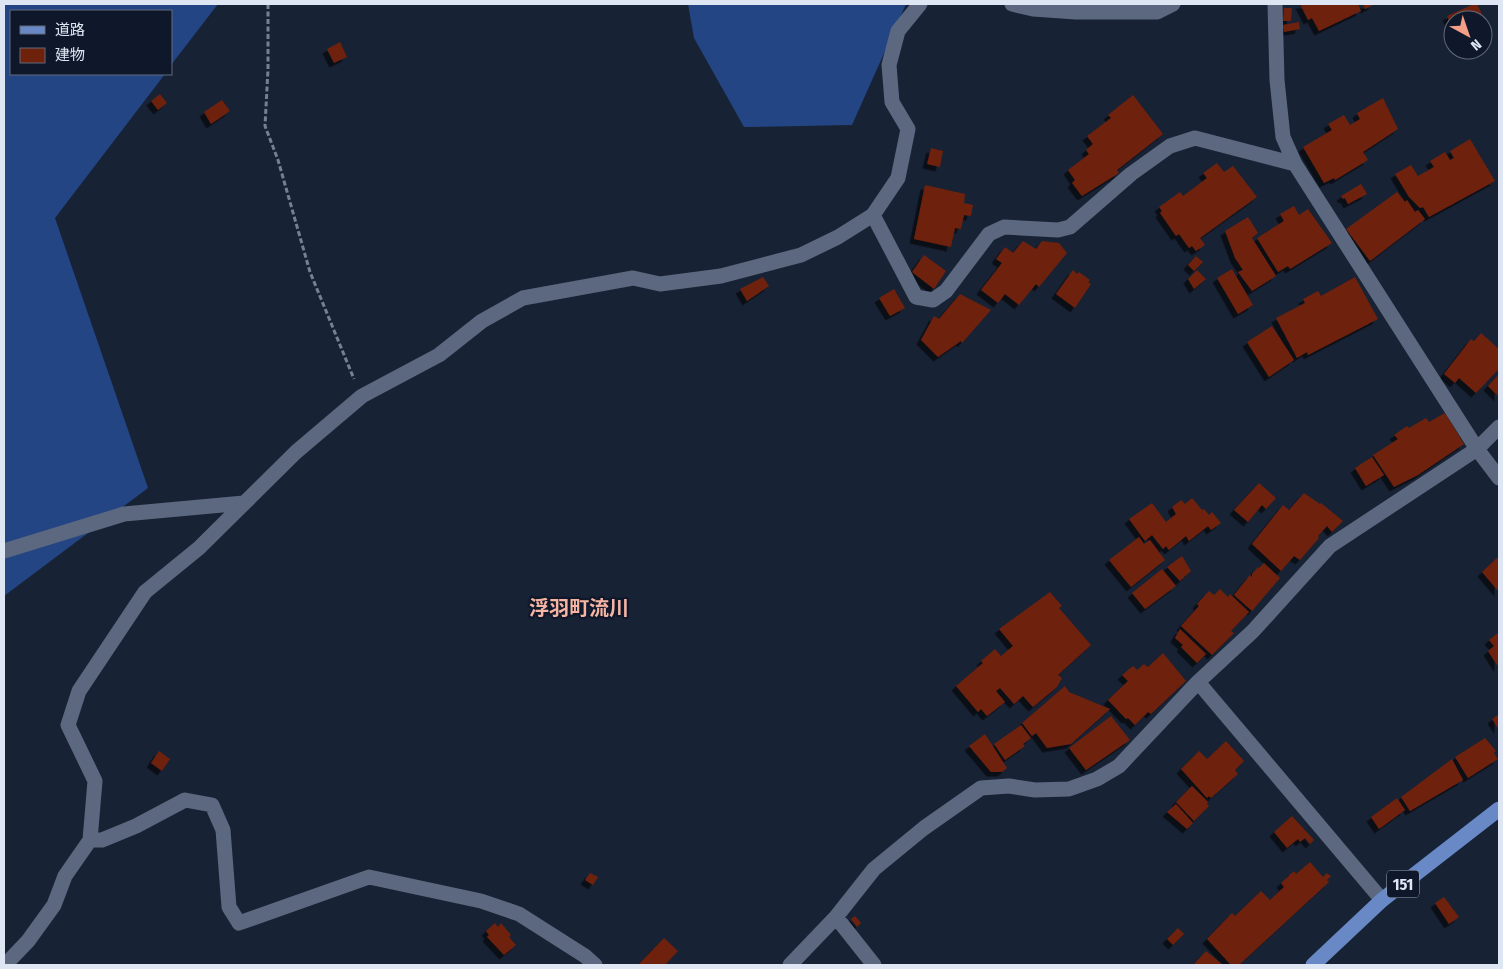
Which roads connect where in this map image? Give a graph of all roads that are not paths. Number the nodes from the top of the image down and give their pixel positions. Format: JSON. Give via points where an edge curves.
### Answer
{"nodes":[{"id":1,"x":920,"y":4,"type":"edge"},
{"id":2,"x":1012,"y":4,"type":"edge"},
{"id":3,"x":1173,"y":4,"type":"edge"},
{"id":4,"x":1275,"y":4,"type":"edge"},
{"id":5,"x":1295,"y":164,"type":"junction"},
{"id":6,"x":873,"y":215,"type":"junction"},
{"id":7,"x":1499,"y":427,"type":"edge"},
{"id":8,"x":1477,"y":449,"type":"junction"},
{"id":9,"x":1499,"y":478,"type":"edge"},
{"id":10,"x":244,"y":503,"type":"junction"},
{"id":11,"x":4,"y":550,"type":"edge"},
{"id":12,"x":1198,"y":682,"type":"junction"},
{"id":13,"x":1499,"y":809,"type":"edge"},
{"id":14,"x":90,"y":840,"type":"junction"},
{"id":15,"x":1382,"y":900,"type":"junction"},
{"id":16,"x":836,"y":916,"type":"junction"},
{"id":17,"x":5,"y":965,"type":"edge"},
{"id":18,"x":595,"y":965,"type":"edge"},
{"id":19,"x":790,"y":965,"type":"edge"},
{"id":20,"x":874,"y":965,"type":"edge"},
{"id":21,"x":1313,"y":965,"type":"edge"}],
"edges":[{"from":1,"to":6,"type":"street","via":[[898,31],[889,65],[892,102],[908,129],[898,178]]},
{"from":2,"to":3,"type":"street","via":[[1076,12],[1157,12]]},
{"from":4,"to":5,"type":"street","via":[[1277,80],[1283,136]]},
{"from":5,"to":6,"type":"street","via":[[1195,138],[1170,146],[1131,174],[1070,227],[1058,230],[1004,226],[989,234],[946,291],[932,300],[916,297]]},
{"from":5,"to":8,"type":"street"},
{"from":6,"to":10,"type":"street","via":[[801,255],[721,276],[660,284],[633,278],[523,298],[482,321],[439,355],[362,396],[296,452]]},
{"from":7,"to":8,"type":"street"},
{"from":8,"to":9,"type":"street"},
{"from":8,"to":12,"type":"street","via":[[1330,546],[1253,631]]},
{"from":10,"to":11,"type":"street","via":[[124,514]]},
{"from":10,"to":14,"type":"street","via":[[199,548],[145,592],[79,691],[68,725],[95,781]]},
{"from":12,"to":15,"type":"street"},
{"from":12,"to":16,"type":"street","via":[[1119,766],[1097,779],[1069,789],[981,788],[924,828],[874,869]]},
{"from":13,"to":15,"type":"main road","number":"151"},
{"from":14,"to":17,"type":"street","via":[[65,876],[54,905],[28,941]]},
{"from":14,"to":18,"type":"street","via":[[111,837],[185,800],[212,805],[223,830],[229,907],[239,923],[370,877],[481,901],[519,914]]},
{"from":15,"to":21,"type":"main road","number":"151"},
{"from":16,"to":19,"type":"street"},
{"from":16,"to":20,"type":"street"}]}
